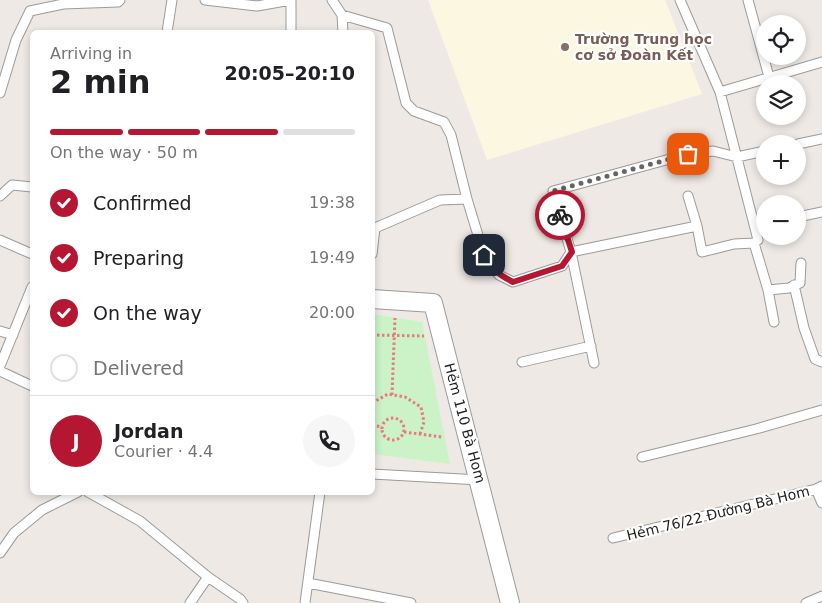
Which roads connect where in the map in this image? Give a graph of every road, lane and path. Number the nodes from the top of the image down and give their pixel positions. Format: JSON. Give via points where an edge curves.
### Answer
{"nodes":[{"id":1,"x":120,"y":0,"type":"edge"},
{"id":2,"x":172,"y":0,"type":"edge"},
{"id":3,"x":205,"y":0,"type":"edge"},
{"id":4,"x":291,"y":0,"type":"edge"},
{"id":5,"x":332,"y":0,"type":"edge"},
{"id":6,"x":680,"y":0,"type":"edge"},
{"id":7,"x":748,"y":0,"type":"edge"},
{"id":8,"x":342,"y":15,"type":"junction"},
{"id":9,"x":167,"y":30,"type":"edge"},
{"id":10,"x":291,"y":30,"type":"edge"},
{"id":11,"x":343,"y":30,"type":"edge"},
{"id":12,"x":822,"y":62,"type":"edge"},
{"id":13,"x":767,"y":75,"type":"edge"},
{"id":14,"x":775,"y":75,"type":"edge"},
{"id":15,"x":756,"y":81,"type":"edge"},
{"id":16,"x":720,"y":92,"type":"junction"},
{"id":17,"x":0,"y":93,"type":"edge"},
{"id":18,"x":822,"y":139,"type":"edge"},
{"id":19,"x":806,"y":142,"type":"edge"},
{"id":20,"x":756,"y":153,"type":"edge"},
{"id":21,"x":737,"y":157,"type":"junction"},
{"id":22,"x":30,"y":187,"type":"edge"},
{"id":23,"x":0,"y":196,"type":"edge"},
{"id":24,"x":688,"y":196,"type":"dead end"},
{"id":25,"x":467,"y":199,"type":"junction"},
{"id":26,"x":822,"y":212,"type":"edge"},
{"id":27,"x":806,"y":215,"type":"edge"},
{"id":28,"x":697,"y":226,"type":"junction"},
{"id":29,"x":375,"y":227,"type":"edge"},
{"id":30,"x":755,"y":227,"type":"joint"},
{"id":31,"x":0,"y":240,"type":"edge"},
{"id":32,"x":754,"y":243,"type":"junction"},
{"id":33,"x":572,"y":252,"type":"junction"},
{"id":34,"x":30,"y":253,"type":"edge"},
{"id":35,"x":801,"y":264,"type":"dead end"},
{"id":36,"x":794,"y":285,"type":"junction"},
{"id":37,"x":768,"y":290,"type":"junction"},
{"id":38,"x":30,"y":292,"type":"edge"},
{"id":39,"x":375,"y":299,"type":"edge"},
{"id":40,"x":396,"y":301,"type":"junction"},
{"id":41,"x":774,"y":322,"type":"dead end"},
{"id":42,"x":0,"y":331,"type":"edge"},
{"id":43,"x":13,"y":335,"type":"junction"},
{"id":44,"x":375,"y":335,"type":"edge"},
{"id":45,"x":395,"y":335,"type":"junction"},
{"id":46,"x":442,"y":336,"type":"junction"},
{"id":47,"x":591,"y":346,"type":"junction"},
{"id":48,"x":522,"y":362,"type":"dead end"},
{"id":49,"x":822,"y":362,"type":"edge"},
{"id":50,"x":594,"y":363,"type":"dead end"},
{"id":51,"x":0,"y":366,"type":"edge"},
{"id":52,"x":0,"y":371,"type":"edge"},
{"id":53,"x":30,"y":385,"type":"edge"},
{"id":54,"x":392,"y":394,"type":"junction"},
{"id":55,"x":375,"y":401,"type":"edge"},
{"id":56,"x":822,"y":410,"type":"edge"},
{"id":57,"x":375,"y":426,"type":"edge"},
{"id":58,"x":382,"y":427,"type":"junction"},
{"id":59,"x":404,"y":432,"type":"junction"},
{"id":60,"x":420,"y":434,"type":"junction"},
{"id":61,"x":442,"y":437,"type":"dead end"},
{"id":62,"x":642,"y":457,"type":"dead end"},
{"id":63,"x":375,"y":474,"type":"edge"},
{"id":64,"x":480,"y":480,"type":"junction"},
{"id":65,"x":819,"y":488,"type":"edge"},
{"id":66,"x":72,"y":495,"type":"edge"},
{"id":67,"x":93,"y":495,"type":"edge"},
{"id":68,"x":320,"y":495,"type":"edge"},
{"id":69,"x":822,"y":504,"type":"edge"},
{"id":70,"x":613,"y":538,"type":"dead end"},
{"id":71,"x":0,"y":553,"type":"edge"},
{"id":72,"x":208,"y":577,"type":"junction"},
{"id":73,"x":308,"y":582,"type":"junction"},
{"id":74,"x":822,"y":596,"type":"edge"},
{"id":75,"x":190,"y":603,"type":"edge"},
{"id":76,"x":243,"y":603,"type":"edge"},
{"id":77,"x":305,"y":603,"type":"edge"},
{"id":78,"x":411,"y":603,"type":"edge"},
{"id":79,"x":510,"y":603,"type":"edge"},
{"id":80,"x":806,"y":603,"type":"edge"}],
"edges":[{"from":1,"to":17,"type":"lane","via":[[30,10],[16,40]]},
{"from":2,"to":9,"type":"lane"},
{"from":3,"to":4,"type":"lane","via":[[257,6]]},
{"from":4,"to":10,"type":"lane"},
{"from":5,"to":8,"type":"lane"},
{"from":6,"to":16,"type":"lane"},
{"from":7,"to":13,"type":"lane"},
{"from":8,"to":11,"type":"lane"},
{"from":8,"to":25,"type":"lane","via":[[387,28],[406,103],[414,111],[444,122],[451,135]]},
{"from":12,"to":14,"type":"lane"},
{"from":15,"to":16,"type":"lane"},
{"from":16,"to":21,"type":"lane"},
{"from":18,"to":19,"type":"lane"},
{"from":20,"to":21,"type":"lane"},
{"from":21,"to":30,"type":"lane"},
{"from":21,"to":33,"type":"lane","via":[[713,151],[688,154],[553,191]]},
{"from":22,"to":23,"type":"lane","via":[[12,185]]},
{"from":24,"to":28,"type":"lane"},
{"from":25,"to":29,"type":"lane","via":[[440,200]]},
{"from":25,"to":33,"type":"lane","via":[[484,255],[499,274],[513,282],[562,266]]},
{"from":26,"to":27,"type":"lane"},
{"from":28,"to":32,"type":"lane","via":[[702,252]]},
{"from":28,"to":33,"type":"lane"},
{"from":30,"to":32,"type":"lane","via":[[758,240]]},
{"from":31,"to":34,"type":"lane"},
{"from":32,"to":37,"type":"lane"},
{"from":33,"to":47,"type":"lane"},
{"from":35,"to":36,"type":"lane","via":[[800,282]]},
{"from":36,"to":37,"type":"lane"},
{"from":36,"to":49,"type":"lane","via":[[815,359]]},
{"from":37,"to":41,"type":"lane"},
{"from":38,"to":43,"type":"lane"},
{"from":39,"to":40,"type":"street","name":"Hẻm 110 Bà Hom"},
{"from":40,"to":45,"type":"path"},
{"from":40,"to":46,"type":"street","name":"Hẻm 110 Bà Hom","via":[[433,303]]},
{"from":42,"to":43,"type":"lane"},
{"from":43,"to":51,"type":"lane"},
{"from":44,"to":45,"type":"path"},
{"from":45,"to":46,"type":"path"},
{"from":45,"to":54,"type":"path"},
{"from":46,"to":64,"type":"street","name":"Hẻm 110 Bà Hom"},
{"from":47,"to":48,"type":"lane"},
{"from":47,"to":50,"type":"lane"},
{"from":52,"to":53,"type":"lane"},
{"from":54,"to":55,"type":"path"},
{"from":54,"to":60,"type":"path","via":[[405,397],[421,407],[424,422]]},
{"from":56,"to":62,"type":"lane"},
{"from":57,"to":58,"type":"path"},
{"from":58,"to":59,"type":"path","via":[[387,439],[400,438]]},
{"from":58,"to":59,"type":"path","via":[[386,421],[399,420]]},
{"from":59,"to":60,"type":"path"},
{"from":60,"to":61,"type":"path"},
{"from":63,"to":64,"type":"lane"},
{"from":64,"to":79,"type":"street","name":"Hẻm 110 Bà Hom"},
{"from":65,"to":69,"type":"lane"},
{"from":65,"to":70,"type":"lane","name":"Hẻm 76/22 Đường Bà Hom"},
{"from":66,"to":71,"type":"lane","via":[[42,510],[14,533]]},
{"from":67,"to":72,"type":"lane","via":[[140,521]]},
{"from":68,"to":73,"type":"lane"},
{"from":72,"to":75,"type":"lane"},
{"from":72,"to":76,"type":"lane"},
{"from":73,"to":77,"type":"lane"},
{"from":73,"to":78,"type":"lane"},
{"from":74,"to":80,"type":"lane"}]}
